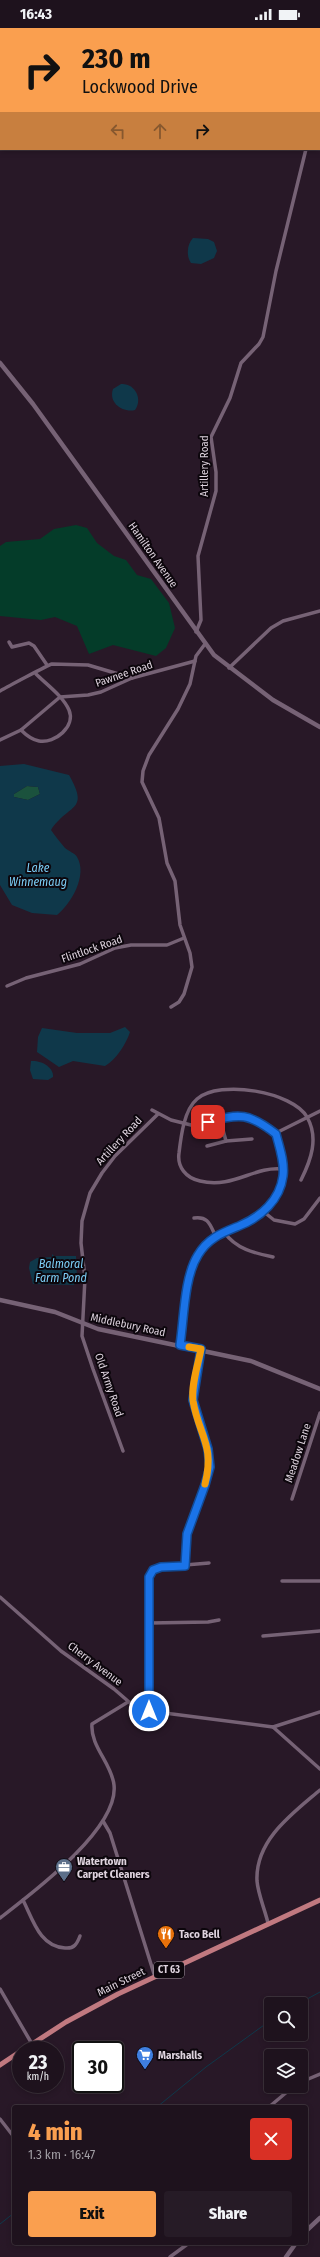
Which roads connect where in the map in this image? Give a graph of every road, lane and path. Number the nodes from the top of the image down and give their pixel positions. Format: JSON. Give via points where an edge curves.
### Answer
{"nodes":[{"id":1,"x":306,"y":150,"type":"edge"},
{"id":2,"x":0,"y":363,"type":"edge"},
{"id":3,"x":320,"y":611,"type":"edge"},
{"id":4,"x":196,"y":632,"type":"junction"},
{"id":5,"x":9,"y":642,"type":"dead end"},
{"id":6,"x":205,"y":644,"type":"junction"},
{"id":7,"x":195,"y":661,"type":"junction"},
{"id":8,"x":46,"y":665,"type":"junction"},
{"id":9,"x":229,"y":668,"type":"junction"},
{"id":10,"x":36,"y":674,"type":"junction"},
{"id":11,"x":132,"y":678,"type":"junction"},
{"id":12,"x":0,"y":690,"type":"edge"},
{"id":13,"x":60,"y":697,"type":"junction"},
{"id":14,"x":320,"y":727,"type":"edge"},
{"id":15,"x":21,"y":730,"type":"junction"},
{"id":16,"x":0,"y":740,"type":"edge"},
{"id":17,"x":184,"y":938,"type":"junction"},
{"id":18,"x":7,"y":986,"type":"dead end"},
{"id":19,"x":171,"y":1008,"type":"dead end"},
{"id":20,"x":152,"y":1110,"type":"dead end"},
{"id":21,"x":320,"y":1111,"type":"edge"},
{"id":22,"x":158,"y":1114,"type":"junction"},
{"id":23,"x":308,"y":1117,"type":"junction"},
{"id":24,"x":220,"y":1119,"type":"junction"},
{"id":25,"x":185,"y":1123,"type":"junction"},
{"id":26,"x":276,"y":1134,"type":"junction"},
{"id":27,"x":252,"y":1139,"type":"dead end"},
{"id":28,"x":226,"y":1140,"type":"junction"},
{"id":29,"x":206,"y":1146,"type":"dead end"},
{"id":30,"x":282,"y":1169,"type":"junction"},
{"id":31,"x":301,"y":1180,"type":"dead end"},
{"id":32,"x":320,"y":1198,"type":"edge"},
{"id":33,"x":264,"y":1212,"type":"junction"},
{"id":34,"x":194,"y":1218,"type":"dead end"},
{"id":35,"x":224,"y":1232,"type":"junction"},
{"id":36,"x":216,"y":1237,"type":"junction"},
{"id":37,"x":273,"y":1257,"type":"dead end"},
{"id":38,"x":0,"y":1300,"type":"edge"},
{"id":39,"x":83,"y":1324,"type":"junction"},
{"id":40,"x":180,"y":1345,"type":"junction"},
{"id":41,"x":201,"y":1349,"type":"junction"},
{"id":42,"x":320,"y":1388,"type":"edge"},
{"id":43,"x":320,"y":1413,"type":"edge"},
{"id":44,"x":123,"y":1451,"type":"dead end"},
{"id":45,"x":292,"y":1499,"type":"dead end"},
{"id":46,"x":209,"y":1564,"type":"dead end"},
{"id":47,"x":185,"y":1566,"type":"junction"},
{"id":48,"x":282,"y":1581,"type":"dead end"},
{"id":49,"x":320,"y":1581,"type":"edge"},
{"id":50,"x":0,"y":1597,"type":"edge"},
{"id":51,"x":219,"y":1620,"type":"dead end"},
{"id":52,"x":150,"y":1623,"type":"junction"},
{"id":53,"x":320,"y":1631,"type":"edge"},
{"id":54,"x":263,"y":1636,"type":"dead end"},
{"id":55,"x":128,"y":1702,"type":"junction"},
{"id":56,"x":149,"y":1711,"type":"junction"},
{"id":57,"x":320,"y":1712,"type":"edge"},
{"id":58,"x":273,"y":1727,"type":"junction"},
{"id":59,"x":320,"y":1769,"type":"edge"},
{"id":60,"x":320,"y":1790,"type":"edge"},
{"id":61,"x":103,"y":1821,"type":"junction"},
{"id":62,"x":23,"y":1900,"type":"junction"},
{"id":63,"x":320,"y":1900,"type":"edge"},
{"id":64,"x":0,"y":1918,"type":"edge"},
{"id":65,"x":268,"y":1923,"type":"junction"},
{"id":66,"x":80,"y":1936,"type":"dead end"},
{"id":67,"x":155,"y":1977,"type":"junction"},
{"id":68,"x":0,"y":1989,"type":"edge"},
{"id":69,"x":30,"y":2041,"type":"edge"},
{"id":70,"x":37,"y":2041,"type":"edge"},
{"id":71,"x":12,"y":2057,"type":"edge"},
{"id":72,"x":0,"y":2065,"type":"edge"},
{"id":73,"x":320,"y":2074,"type":"edge"},
{"id":74,"x":308,"y":2079,"type":"edge"},
{"id":75,"x":286,"y":2093,"type":"edge"},
{"id":76,"x":271,"y":2105,"type":"edge"},
{"id":77,"x":0,"y":2119,"type":"edge"},
{"id":78,"x":12,"y":2134,"type":"edge"},
{"id":79,"x":320,"y":2218,"type":"edge"},
{"id":80,"x":308,"y":2229,"type":"edge"},
{"id":81,"x":186,"y":2245,"type":"edge"},
{"id":82,"x":295,"y":2245,"type":"edge"},
{"id":83,"x":170,"y":2257,"type":"edge"},
{"id":84,"x":286,"y":2257,"type":"edge"}],
"edges":[{"from":1,"to":4,"type":"street","name":"Artillery Road","via":[[276,271],[263,337],[241,364],[232,394],[211,437],[216,491],[198,556],[200,620]]},
{"from":2,"to":4,"type":"street","name":"Hamilton Avenue","via":[[34,404]]},
{"from":3,"to":9,"type":"street","via":[[283,621],[271,628]]},
{"from":4,"to":6,"type":"street","name":"Hamilton Avenue"},
{"from":5,"to":8,"type":"street","via":[[12,647],[29,643],[34,646]]},
{"from":6,"to":7,"type":"street","via":[[197,653]]},
{"from":6,"to":9,"type":"street","name":"Hamilton Avenue"},
{"from":7,"to":11,"type":"street","name":"Pawnee Road"},
{"from":7,"to":17,"type":"street","via":[[190,684],[178,709],[149,755],[142,782],[159,818],[166,863],[175,881],[177,907]]},
{"from":8,"to":10,"type":"street"},
{"from":8,"to":11,"type":"street","via":[[88,665]]},
{"from":9,"to":14,"type":"street","name":"Hamilton Avenue","via":[[273,700]]},
{"from":10,"to":12,"type":"street"},
{"from":10,"to":13,"type":"street"},
{"from":11,"to":13,"type":"street","name":"Pawnee Road","via":[[101,692]]},
{"from":13,"to":15,"type":"street"},
{"from":13,"to":15,"type":"street","via":[[69,709],[71,717],[68,727],[63,732],[47,741],[37,741]]},
{"from":15,"to":16,"type":"street"},
{"from":17,"to":18,"type":"street","name":"Flintlock Road","via":[[167,945],[131,945],[115,948],[80,964],[26,978]]},
{"from":17,"to":19,"type":"street","via":[[192,967],[184,994]]},
{"from":20,"to":22,"type":"street"},
{"from":21,"to":23,"type":"street"},
{"from":22,"to":25,"type":"street"},
{"from":22,"to":39,"type":"street","name":"Artillery Road","via":[[115,1156],[97,1180],[88,1199],[82,1233],[85,1278]]},
{"from":23,"to":25,"type":"street","via":[[301,1108],[290,1101],[253,1091],[222,1089],[208,1092],[196,1100],[189,1108]]},
{"from":23,"to":26,"type":"street"},
{"from":23,"to":31,"type":"street","via":[[314,1144],[308,1168]]},
{"from":24,"to":25,"type":"street","via":[[195,1126]]},
{"from":24,"to":26,"type":"street","via":[[251,1116]]},
{"from":24,"to":28,"type":"street"},
{"from":25,"to":30,"type":"street","via":[[179,1154],[181,1168],[188,1176],[199,1181],[227,1182],[265,1169]]},
{"from":26,"to":30,"type":"street"},
{"from":27,"to":28,"type":"street"},
{"from":28,"to":29,"type":"street"},
{"from":30,"to":33,"type":"street","via":[[278,1193]]},
{"from":32,"to":33,"type":"street","via":[[304,1219],[295,1224],[274,1220]]},
{"from":33,"to":35,"type":"street","via":[[250,1222]]},
{"from":34,"to":36,"type":"street","via":[[207,1219]]},
{"from":35,"to":36,"type":"street"},
{"from":35,"to":37,"type":"street","via":[[236,1245],[253,1253]]},
{"from":36,"to":40,"type":"street","via":[[210,1239],[197,1255],[190,1274]]},
{"from":38,"to":39,"type":"street","name":"Middlebury Road","via":[[55,1312]]},
{"from":39,"to":40,"type":"street","name":"Middlebury Road"},
{"from":39,"to":44,"type":"street","name":"Old Army Road","via":[[82,1336],[92,1369]]},
{"from":40,"to":41,"type":"street","name":"Middlebury Road"},
{"from":41,"to":42,"type":"street","name":"Middlebury Road","via":[[252,1361]]},
{"from":41,"to":47,"type":"street","via":[[193,1400],[208,1449],[210,1467],[187,1534]]},
{"from":43,"to":45,"type":"street","name":"Meadow Lane"},
{"from":46,"to":47,"type":"street"},
{"from":47,"to":52,"type":"street","via":[[153,1570],[149,1577]]},
{"from":48,"to":49,"type":"street"},
{"from":50,"to":55,"type":"street","name":"Cherry Avenue","via":[[61,1651]]},
{"from":51,"to":52,"type":"street"},
{"from":52,"to":56,"type":"street"},
{"from":53,"to":54,"type":"street"},
{"from":55,"to":56,"type":"street","name":"Cherry Avenue","via":[[136,1708]]},
{"from":55,"to":61,"type":"street","via":[[92,1724],[96,1743],[113,1775],[115,1788]]},
{"from":56,"to":58,"type":"street","name":"Cherry Avenue"},
{"from":57,"to":58,"type":"street"},
{"from":58,"to":59,"type":"street"},
{"from":60,"to":65,"type":"street","via":[[287,1818],[269,1839],[260,1863],[257,1881]]},
{"from":61,"to":62,"type":"street","via":[[75,1856]]},
{"from":61,"to":67,"type":"street","via":[[110,1833]]},
{"from":62,"to":64,"type":"street"},
{"from":62,"to":66,"type":"street","via":[[39,1933],[47,1943],[57,1948],[70,1948],[76,1945]]},
{"from":63,"to":65,"type":"main road","name":"Main Street","number":"CT 63"},
{"from":65,"to":67,"type":"main road","name":"Main Street","number":"CT 63"},
{"from":67,"to":70,"type":"main road","name":"Main Street","number":"CT 63","via":[[66,2022]]},
{"from":68,"to":69,"type":"street"},
{"from":71,"to":72,"type":"main road","name":"Main Street","number":"CT 63"},
{"from":73,"to":74,"type":"street"},
{"from":75,"to":76,"type":"street"},
{"from":77,"to":78,"type":"street"},
{"from":79,"to":80,"type":"street"},
{"from":81,"to":83,"type":"street"},
{"from":82,"to":84,"type":"street"}]}
